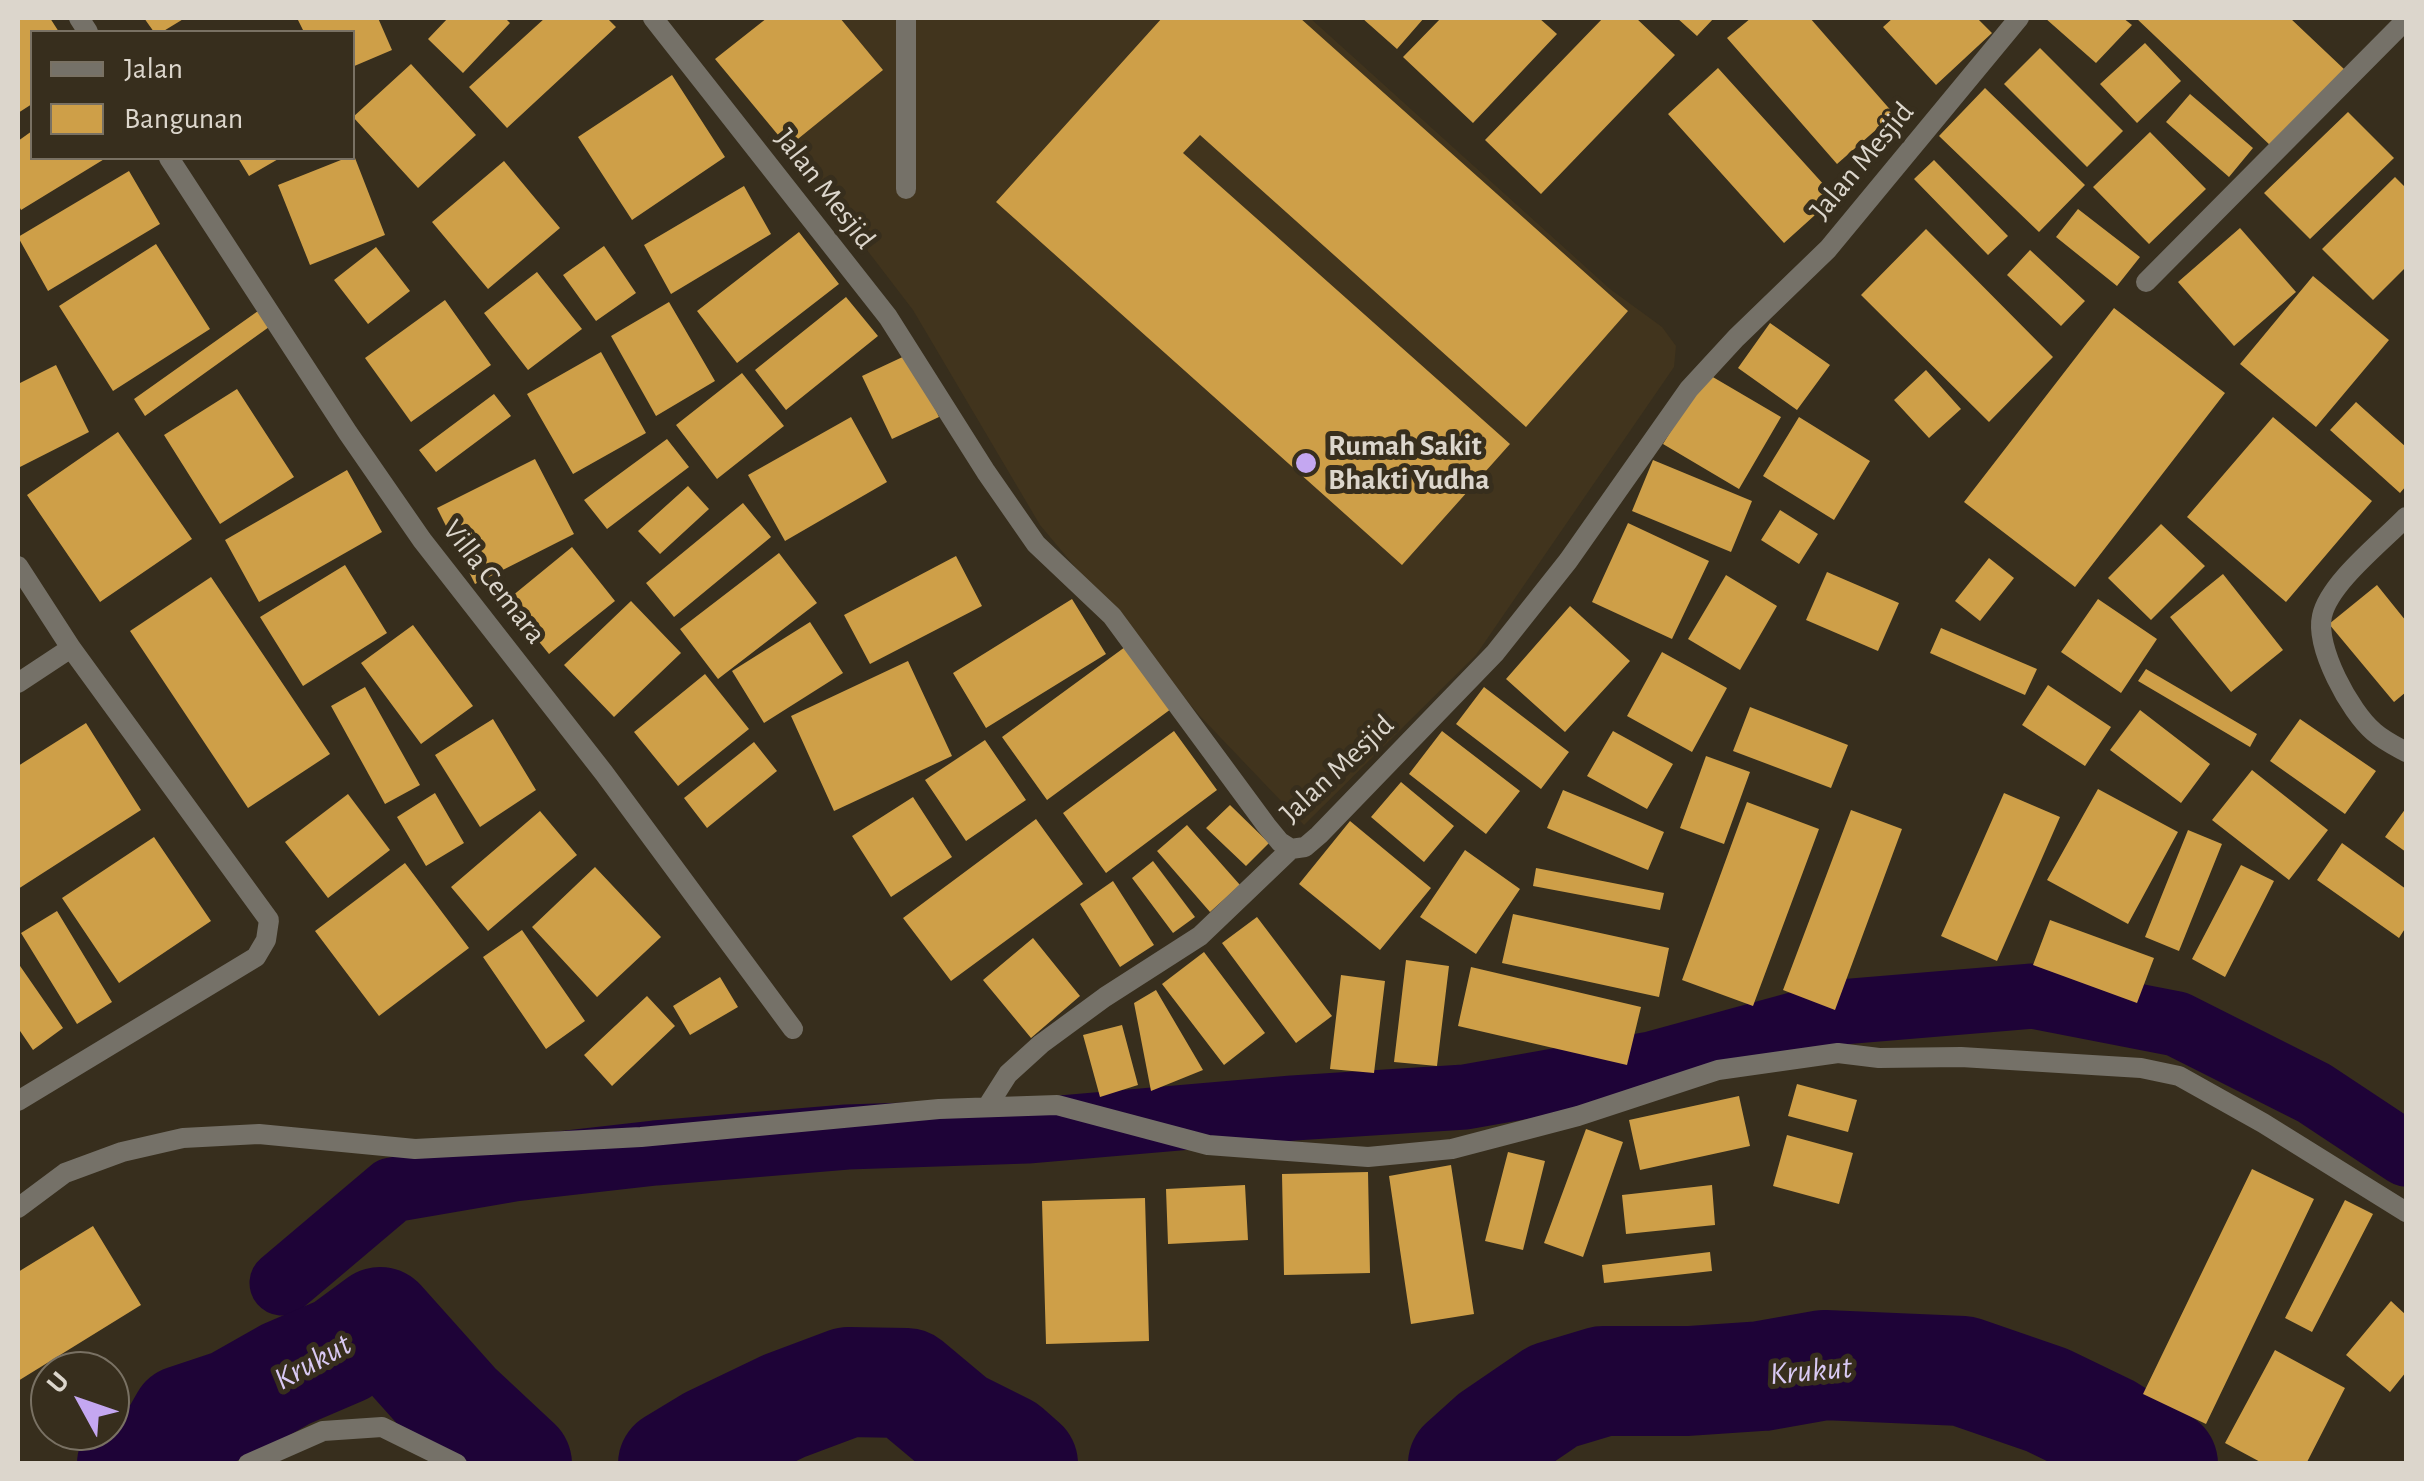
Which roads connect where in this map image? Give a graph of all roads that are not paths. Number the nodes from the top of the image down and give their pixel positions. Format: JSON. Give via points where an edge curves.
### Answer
{"nodes":[{"id":1,"x":653,"y":18,"type":"edge"},
{"id":2,"x":906,"y":18,"type":"edge"},
{"id":3,"x":2019,"y":18,"type":"edge"},
{"id":4,"x":2406,"y":20,"type":"edge"},
{"id":5,"x":169,"y":160,"type":"edge"},
{"id":6,"x":906,"y":188,"type":"dead end"},
{"id":7,"x":2146,"y":282,"type":"dead end"},
{"id":8,"x":2406,"y":517,"type":"edge"},
{"id":9,"x":18,"y":566,"type":"edge"},
{"id":10,"x":71,"y":648,"type":"junction"},
{"id":11,"x":18,"y":683,"type":"edge"},
{"id":12,"x":2406,"y":752,"type":"edge"},
{"id":13,"x":1291,"y":849,"type":"junction"},
{"id":14,"x":793,"y":1029,"type":"dead end"},
{"id":15,"x":18,"y":1101,"type":"edge"},
{"id":16,"x":987,"y":1107,"type":"junction"},
{"id":17,"x":18,"y":1208,"type":"edge"},
{"id":18,"x":2406,"y":1212,"type":"edge"},
{"id":19,"x":248,"y":1464,"type":"edge"},
{"id":20,"x":457,"y":1464,"type":"edge"}],
"edges":[{"from":1,"to":13,"type":"street","name":"Jalan Mesjid","via":[[888,317],[1036,544],[1112,616],[1266,825]]},
{"from":2,"to":6,"type":"street"},
{"from":3,"to":13,"type":"street","name":"Jalan Mesjid","via":[[1828,250],[1690,389],[1496,653],[1320,835]]},
{"from":4,"to":7,"type":"street"},
{"from":5,"to":14,"type":"street","name":"Villa Cemara","via":[[422,540]]},
{"from":8,"to":12,"type":"street","via":[[2339,586],[2321,617],[2342,692],[2371,730]]},
{"from":9,"to":10,"type":"street"},
{"from":10,"to":11,"type":"street"},
{"from":10,"to":15,"type":"street","via":[[269,920],[256,956]]},
{"from":13,"to":16,"type":"street","via":[[1200,936],[1041,1044],[1008,1074]]},
{"from":16,"to":17,"type":"street","via":[[415,1150],[258,1134],[183,1138],[65,1173]]},
{"from":16,"to":18,"type":"street","via":[[1057,1106],[1208,1145],[1368,1157],[1452,1149],[1718,1070],[1789,1058],[1838,1053],[2141,1068],[2179,1076]]},
{"from":19,"to":20,"type":"street","via":[[322,1431],[356,1427],[404,1435]]}]}
